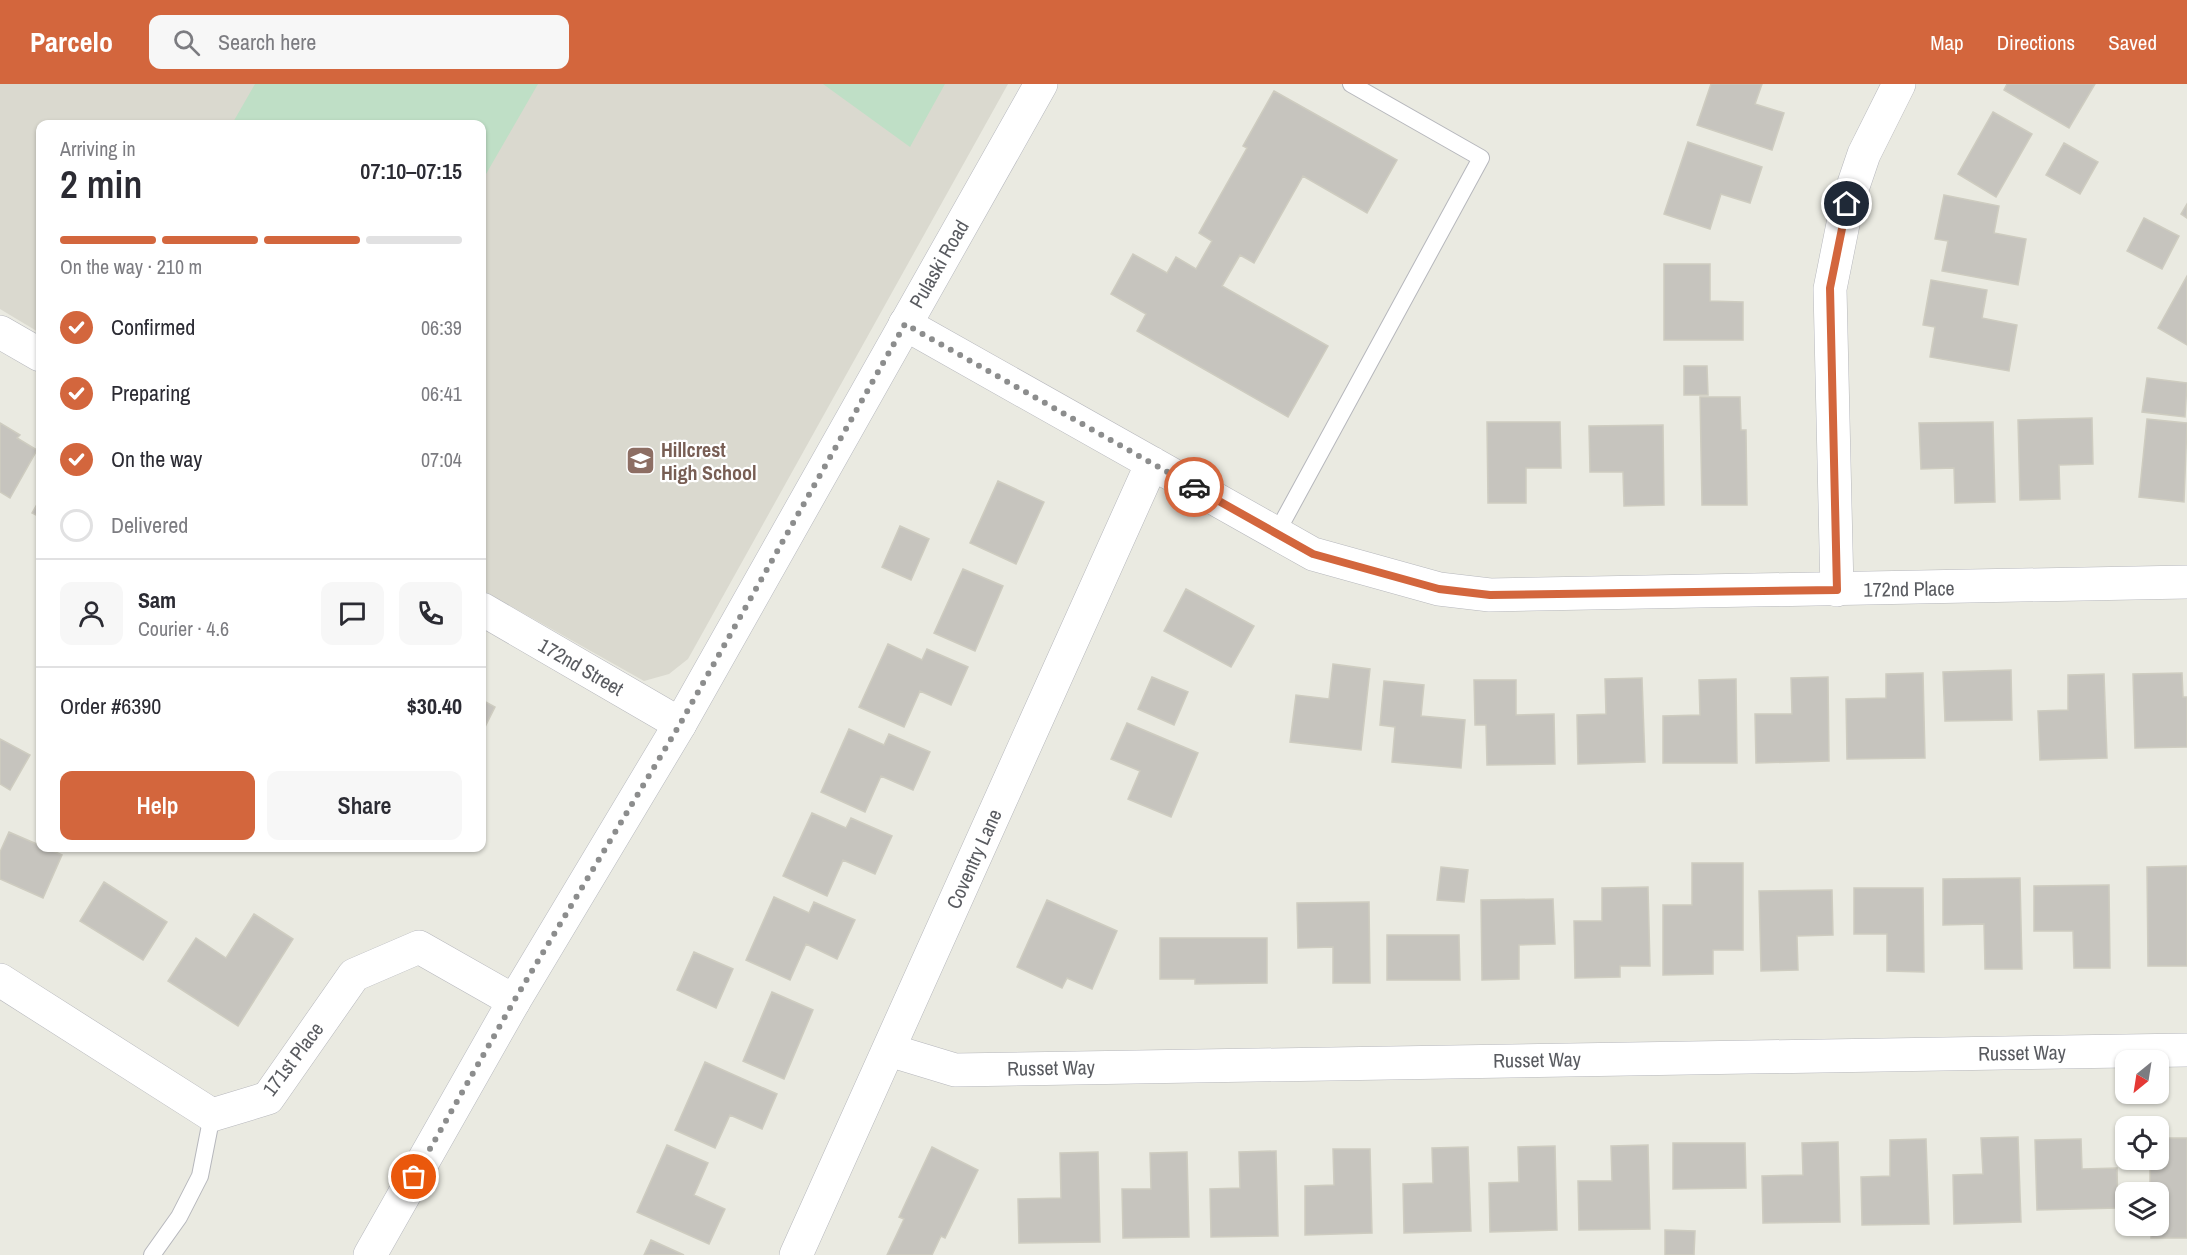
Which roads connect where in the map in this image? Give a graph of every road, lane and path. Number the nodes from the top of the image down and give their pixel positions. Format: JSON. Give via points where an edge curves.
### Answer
{"nodes":[{"id":1,"x":1041,"y":84,"type":"edge"},
{"id":2,"x":1351,"y":84,"type":"edge"},
{"id":3,"x":1899,"y":84,"type":"edge"},
{"id":4,"x":905,"y":324,"type":"junction"},
{"id":5,"x":0,"y":332,"type":"edge"},
{"id":6,"x":36,"y":353,"type":"edge"},
{"id":7,"x":1152,"y":464,"type":"junction"},
{"id":8,"x":1276,"y":534,"type":"junction"},
{"id":9,"x":2187,"y":582,"type":"edge"},
{"id":10,"x":1837,"y":590,"type":"junction"},
{"id":11,"x":486,"y":611,"type":"edge"},
{"id":12,"x":680,"y":724,"type":"junction"},
{"id":13,"x":0,"y":980,"type":"edge"},
{"id":14,"x":514,"y":1001,"type":"junction"},
{"id":15,"x":889,"y":1050,"type":"junction"},
{"id":16,"x":2187,"y":1050,"type":"edge"},
{"id":17,"x":212,"y":1115,"type":"junction"},
{"id":18,"x":152,"y":1255,"type":"edge"},
{"id":19,"x":370,"y":1255,"type":"edge"},
{"id":20,"x":796,"y":1255,"type":"edge"}],
"edges":[{"from":1,"to":4,"type":"street","name":"Pulaski Road"},
{"from":2,"to":8,"type":"lane","via":[[1481,158]]},
{"from":3,"to":10,"type":"street","via":[[1864,154],[1838,244],[1830,288]]},
{"from":4,"to":7,"type":"street","name":"172nd Place"},
{"from":4,"to":12,"type":"street","name":"Pulaski Road"},
{"from":5,"to":6,"type":"street"},
{"from":7,"to":8,"type":"street","name":"172nd Place"},
{"from":7,"to":15,"type":"street","name":"Coventry Lane"},
{"from":8,"to":10,"type":"street","name":"172nd Place","via":[[1313,554],[1439,589],[1490,595]]},
{"from":9,"to":10,"type":"street","name":"172nd Place"},
{"from":11,"to":12,"type":"street","name":"172nd Street"},
{"from":12,"to":14,"type":"street","name":"Pulaski Road"},
{"from":13,"to":17,"type":"street"},
{"from":14,"to":17,"type":"street","name":"171st Place","via":[[419,947],[354,975],[268,1098]]},
{"from":14,"to":19,"type":"street","name":"Pulaski Road"},
{"from":15,"to":16,"type":"street","name":"Russet Way","via":[[955,1070]]},
{"from":15,"to":20,"type":"street","name":"Coventry Lane"},
{"from":17,"to":18,"type":"lane","via":[[200,1176],[179,1217]]}]}
